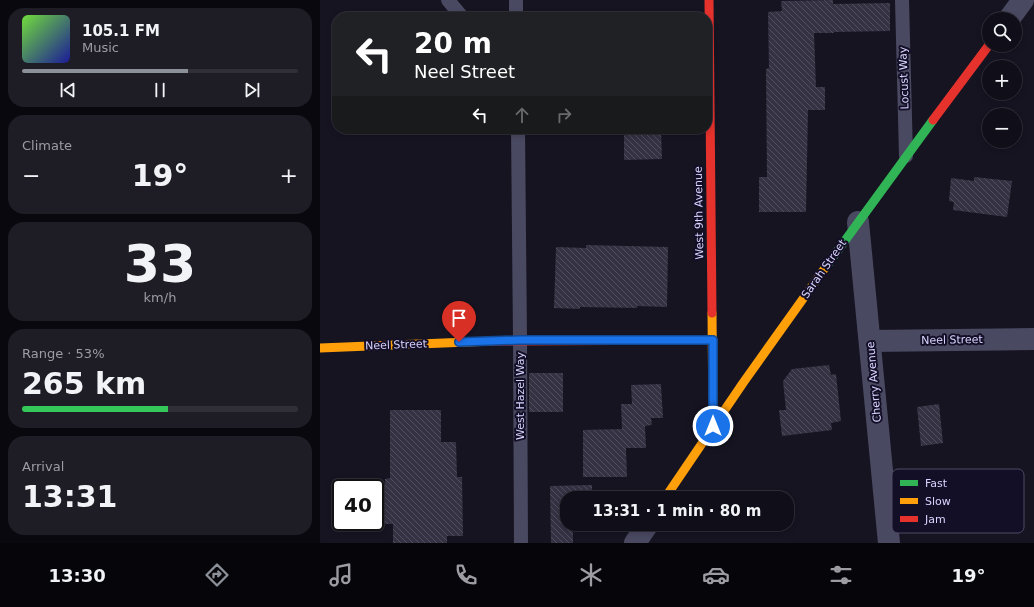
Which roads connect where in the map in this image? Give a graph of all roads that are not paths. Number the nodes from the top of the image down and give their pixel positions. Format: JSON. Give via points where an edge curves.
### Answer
{"nodes":[{"id":1,"x":448,"y":0,"type":"edge"},
{"id":2,"x":516,"y":0,"type":"edge"},
{"id":3,"x":709,"y":0,"type":"edge"},
{"id":4,"x":902,"y":0,"type":"edge"},
{"id":5,"x":1023,"y":0,"type":"edge"},
{"id":6,"x":458,"y":12,"type":"edge"},
{"id":7,"x":516,"y":12,"type":"edge"},
{"id":8,"x":709,"y":12,"type":"edge"},
{"id":9,"x":1014,"y":12,"type":"edge"},
{"id":10,"x":984,"y":52,"type":"edge"},
{"id":11,"x":518,"y":134,"type":"edge"},
{"id":12,"x":711,"y":134,"type":"edge"},
{"id":13,"x":906,"y":156,"type":"junction"},
{"id":14,"x":858,"y":222,"type":"junction"},
{"id":15,"x":1034,"y":339,"type":"edge"},
{"id":16,"x":520,"y":340,"type":"junction"},
{"id":17,"x":713,"y":340,"type":"junction"},
{"id":18,"x":870,"y":341,"type":"junction"},
{"id":19,"x":320,"y":348,"type":"edge"},
{"id":20,"x":713,"y":426,"type":"junction"},
{"id":21,"x":670,"y":491,"type":"edge"},
{"id":22,"x":643,"y":531,"type":"edge"},
{"id":23,"x":521,"y":543,"type":"edge"},
{"id":24,"x":635,"y":543,"type":"edge"},
{"id":25,"x":889,"y":543,"type":"edge"}],
"edges":[{"from":1,"to":6,"type":"lane"},
{"from":2,"to":7,"type":"lane"},
{"from":3,"to":8,"type":"street","name":"West 9th Avenue"},
{"from":4,"to":13,"type":"lane","name":"Locust Way"},
{"from":5,"to":9,"type":"street"},
{"from":10,"to":13,"type":"street","name":"Sarah Street"},
{"from":11,"to":16,"type":"lane","name":"West Hazel Way"},
{"from":12,"to":17,"type":"street","name":"West 9th Avenue"},
{"from":13,"to":14,"type":"street","name":"Sarah Street"},
{"from":14,"to":18,"type":"street","name":"Cherry Avenue"},
{"from":14,"to":20,"type":"street","name":"Sarah Street"},
{"from":15,"to":18,"type":"street","name":"Neel Street"},
{"from":16,"to":17,"type":"street","name":"Neel Street"},
{"from":16,"to":19,"type":"street","name":"Neel Street"},
{"from":16,"to":23,"type":"lane","name":"West Hazel Way"},
{"from":17,"to":20,"type":"street","name":"West 9th Avenue"},
{"from":18,"to":25,"type":"street","name":"Cherry Avenue"},
{"from":20,"to":21,"type":"street","name":"Sarah Street"},
{"from":22,"to":24,"type":"street"}]}
